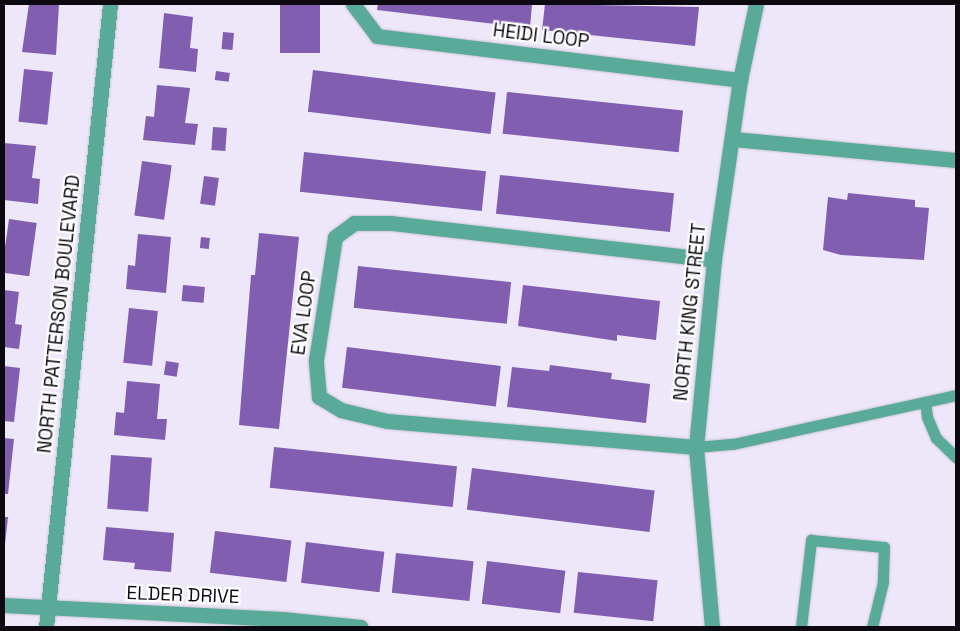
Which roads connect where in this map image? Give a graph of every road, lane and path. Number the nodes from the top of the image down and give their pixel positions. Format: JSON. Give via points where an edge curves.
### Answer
{"nodes":[{"id":1,"x":110,"y":4,"type":"edge"},
{"id":2,"x":353,"y":4,"type":"edge"},
{"id":3,"x":756,"y":4,"type":"edge"},
{"id":4,"x":740,"y":80,"type":"junction"},
{"id":5,"x":733,"y":139,"type":"junction"},
{"id":6,"x":956,"y":160,"type":"edge"},
{"id":7,"x":714,"y":260,"type":"junction"},
{"id":8,"x":956,"y":395,"type":"edge"},
{"id":9,"x":925,"y":402,"type":"junction"},
{"id":10,"x":696,"y":447,"type":"junction"},
{"id":11,"x":956,"y":457,"type":"edge"},
{"id":12,"x":4,"y":606,"type":"edge"},
{"id":13,"x":49,"y":611,"type":"junction"},
{"id":14,"x":281,"y":623,"type":"edge"},
{"id":15,"x":46,"y":627,"type":"edge"},
{"id":16,"x":361,"y":627,"type":"edge"},
{"id":17,"x":712,"y":627,"type":"edge"},
{"id":18,"x":800,"y":627,"type":"edge"},
{"id":19,"x":872,"y":627,"type":"edge"}],
"edges":[{"from":1,"to":13,"type":"street","name":"NORTH PATTERSON BOULEVARD"},
{"from":2,"to":4,"type":"street","name":"HEIDI LOOP","via":[[377,36]]},
{"from":3,"to":4,"type":"street","name":"NORTH KING STREET"},
{"from":4,"to":5,"type":"street","name":"NORTH KING STREET"},
{"from":5,"to":6,"type":"street"},
{"from":5,"to":7,"type":"street","name":"NORTH KING STREET"},
{"from":7,"to":10,"type":"street","name":"NORTH KING STREET"},
{"from":7,"to":10,"type":"street","name":"EVA LOOP","via":[[391,223],[354,222],[336,237],[316,360],[319,397],[341,410],[387,421]]},
{"from":8,"to":9,"type":"lane"},
{"from":9,"to":10,"type":"lane","via":[[733,444]]},
{"from":9,"to":11,"type":"lane","via":[[936,438]]},
{"from":10,"to":17,"type":"street","name":"NORTH KING STREET"},
{"from":12,"to":13,"type":"street","name":"ELDER DRIVE"},
{"from":13,"to":14,"type":"street","name":"ELDER DRIVE"},
{"from":13,"to":15,"type":"street","name":"NORTH PATTERSON BOULEVARD"},
{"from":14,"to":16,"type":"street","name":"ELDER DRIVE"},
{"from":18,"to":19,"type":"lane","via":[[811,540],[884,547],[882,582]]}]}
